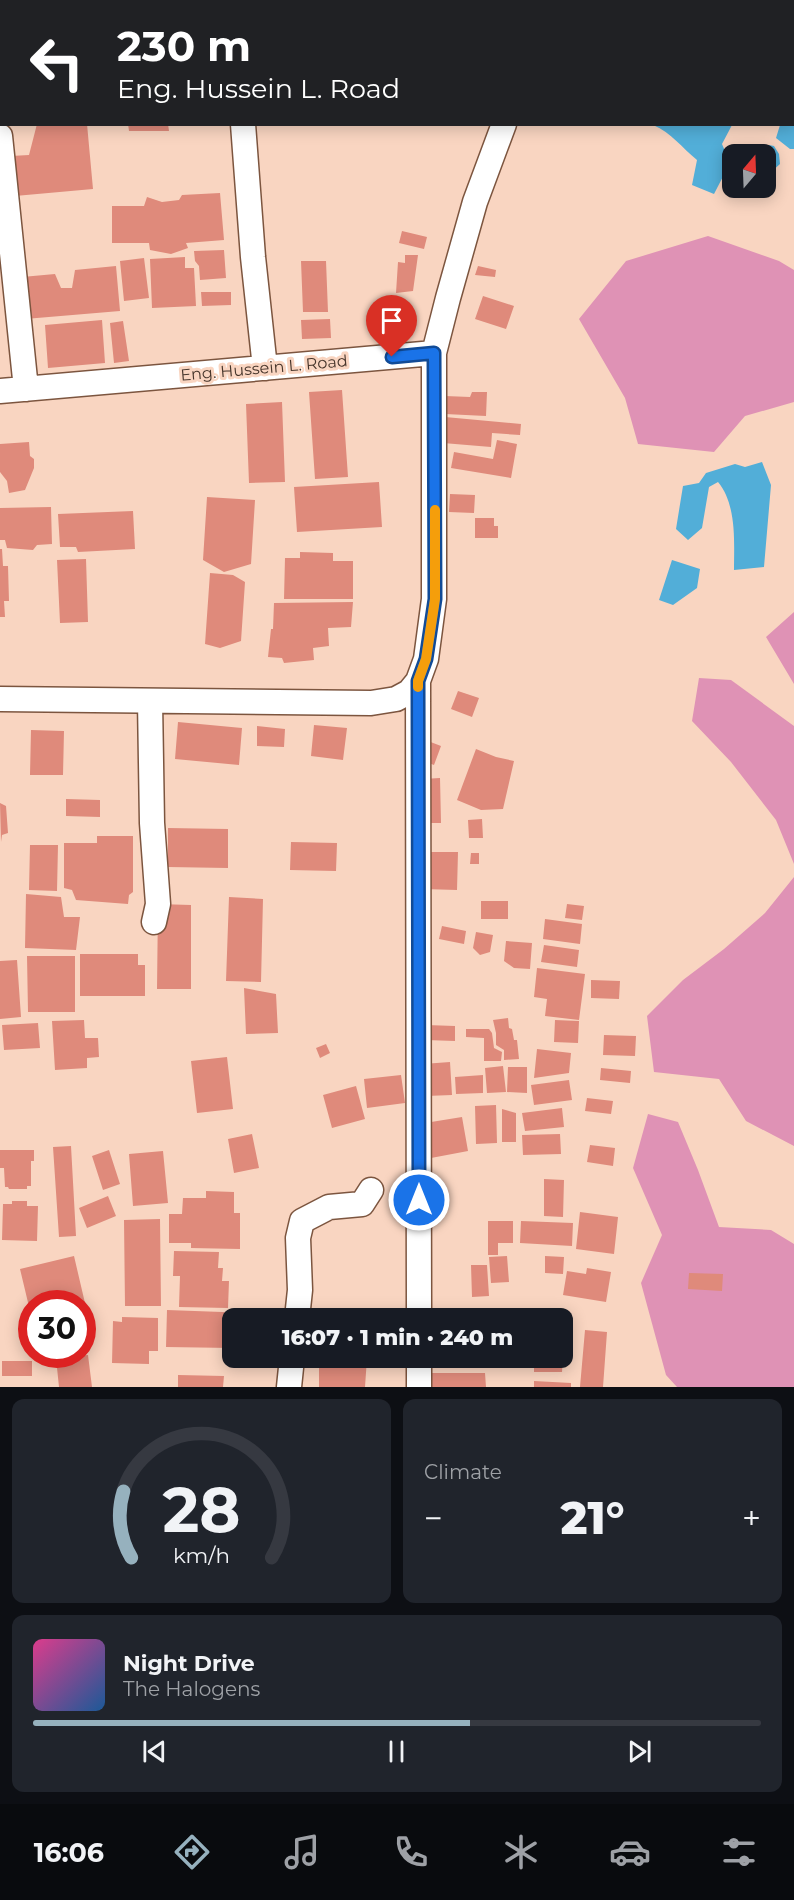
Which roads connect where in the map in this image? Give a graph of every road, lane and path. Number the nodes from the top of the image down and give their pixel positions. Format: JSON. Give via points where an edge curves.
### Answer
{"nodes":[{"id":1,"x":243,"y":126,"type":"edge"},
{"id":2,"x":503,"y":126,"type":"edge"},
{"id":3,"x":0,"y":136,"type":"edge"},
{"id":4,"x":434,"y":353,"type":"junction"},
{"id":5,"x":265,"y":368,"type":"junction"},
{"id":6,"x":26,"y":389,"type":"junction"},
{"id":7,"x":0,"y":391,"type":"edge"},
{"id":8,"x":418,"y":681,"type":"junction"},
{"id":9,"x":0,"y":699,"type":"edge"},
{"id":10,"x":150,"y":701,"type":"junction"},
{"id":11,"x":154,"y":922,"type":"dead end"},
{"id":12,"x":371,"y":1190,"type":"dead end"},
{"id":13,"x":298,"y":1308,"type":"edge"},
{"id":14,"x":419,"y":1308,"type":"edge"},
{"id":15,"x":291,"y":1368,"type":"edge"},
{"id":16,"x":419,"y":1368,"type":"edge"},
{"id":17,"x":289,"y":1387,"type":"edge"},
{"id":18,"x":419,"y":1387,"type":"edge"}],
"edges":[{"from":1,"to":5,"type":"street"},
{"from":2,"to":4,"type":"street","via":[[475,202]]},
{"from":3,"to":6,"type":"street"},
{"from":4,"to":5,"type":"street","name":"Eng. Hussein L. Road"},
{"from":4,"to":8,"type":"street","via":[[435,599],[426,659]]},
{"from":5,"to":6,"type":"street","name":"Eng. Hussein L. Road"},
{"from":6,"to":7,"type":"street","name":"Eng. Hussein L. Road"},
{"from":8,"to":10,"type":"street","via":[[396,699],[372,703]]},
{"from":8,"to":14,"type":"street"},
{"from":9,"to":10,"type":"street"},
{"from":10,"to":11,"type":"street","via":[[158,904]]},
{"from":12,"to":13,"type":"street","via":[[362,1204],[329,1207],[302,1221],[298,1238]]},
{"from":15,"to":17,"type":"street"},
{"from":16,"to":18,"type":"street"}]}
